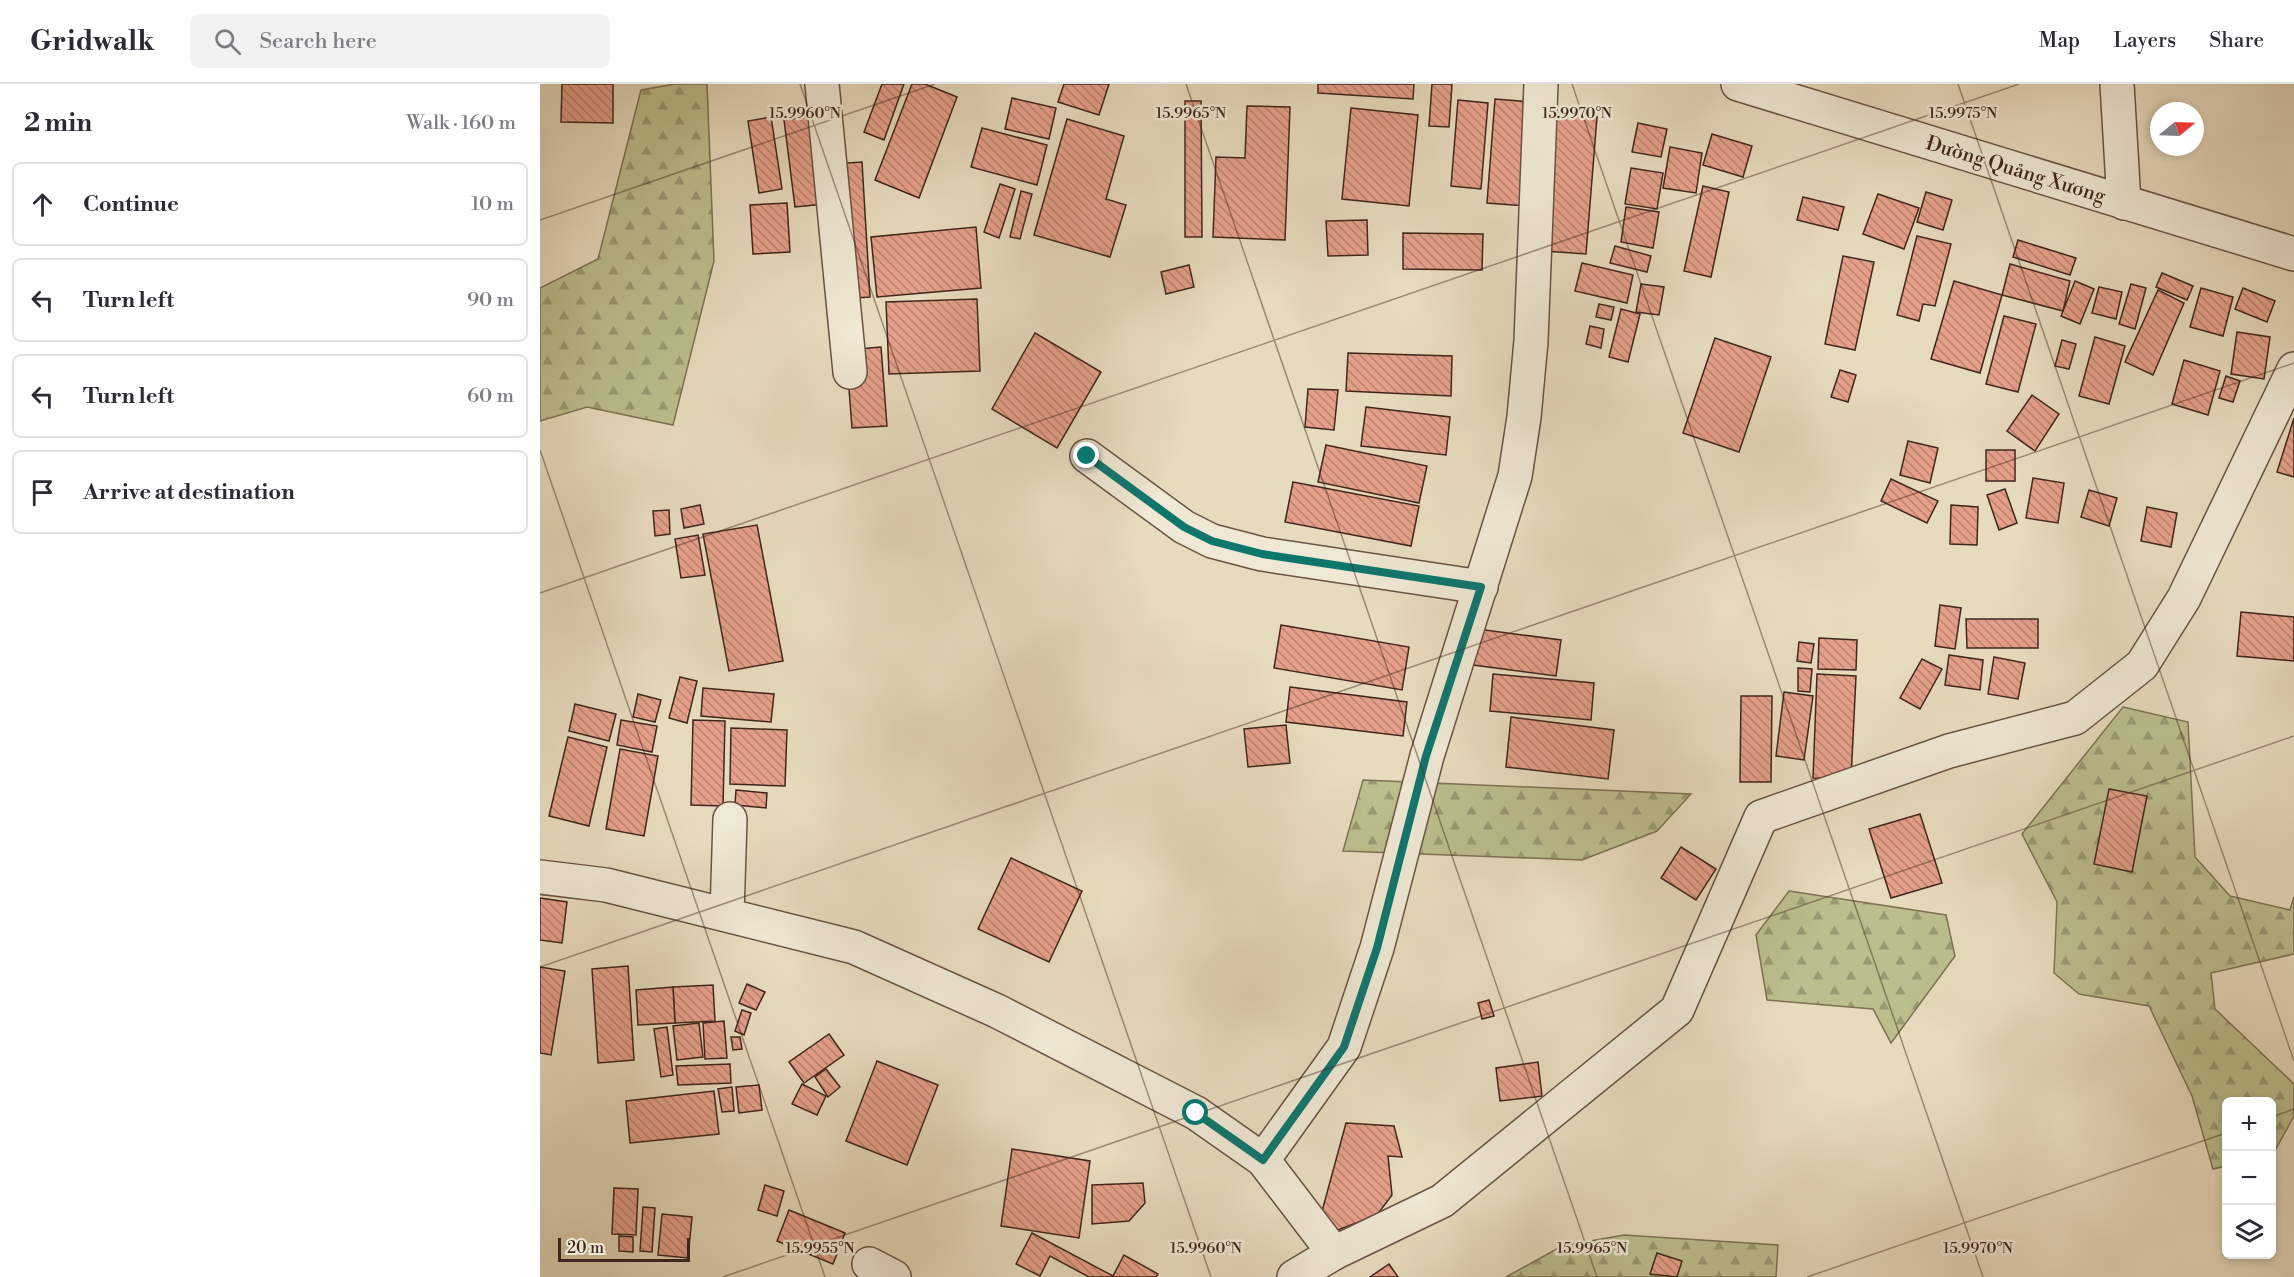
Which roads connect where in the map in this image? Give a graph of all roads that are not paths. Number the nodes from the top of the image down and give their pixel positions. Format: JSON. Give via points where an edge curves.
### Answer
{"nodes":[{"id":1,"x":822,"y":84,"type":"edge"},
{"id":2,"x":1540,"y":84,"type":"edge"},
{"id":3,"x":1738,"y":84,"type":"edge"},
{"id":4,"x":2117,"y":84,"type":"edge"},
{"id":5,"x":2124,"y":203,"type":"junction"},
{"id":6,"x":2294,"y":254,"type":"edge"},
{"id":7,"x":2294,"y":369,"type":"edge"},
{"id":8,"x":850,"y":372,"type":"dead end"},
{"id":9,"x":1087,"y":456,"type":"dead end"},
{"id":10,"x":1481,"y":587,"type":"junction"},
{"id":11,"x":730,"y":819,"type":"dead end"},
{"id":12,"x":540,"y":877,"type":"edge"},
{"id":13,"x":727,"y":914,"type":"junction"},
{"id":14,"x":1263,"y":1160,"type":"junction"},
{"id":15,"x":1334,"y":1253,"type":"junction"},
{"id":16,"x":1294,"y":1277,"type":"edge"}],
"edges":[{"from":1,"to":8,"type":"street"},
{"from":2,"to":10,"type":"street","via":[[1531,341],[1524,417],[1515,476]]},
{"from":3,"to":5,"type":"street","name":"Đường Quảng Xương"},
{"from":4,"to":5,"type":"street"},
{"from":5,"to":6,"type":"street","name":"Đường Quảng Xương"},
{"from":7,"to":15,"type":"street","via":[[2184,598],[2142,665],[2075,718],[1949,751],[1761,817],[1677,1010],[1442,1201]]},
{"from":9,"to":10,"type":"street","via":[[1184,527],[1212,541],[1262,554]]},
{"from":10,"to":14,"type":"street","via":[[1426,756],[1377,948],[1344,1047]]},
{"from":11,"to":13,"type":"street"},
{"from":12,"to":13,"type":"street","via":[[606,885]]},
{"from":13,"to":14,"type":"street","via":[[854,947],[997,1011],[1196,1113]]},
{"from":14,"to":15,"type":"street"},
{"from":15,"to":16,"type":"street"}]}
